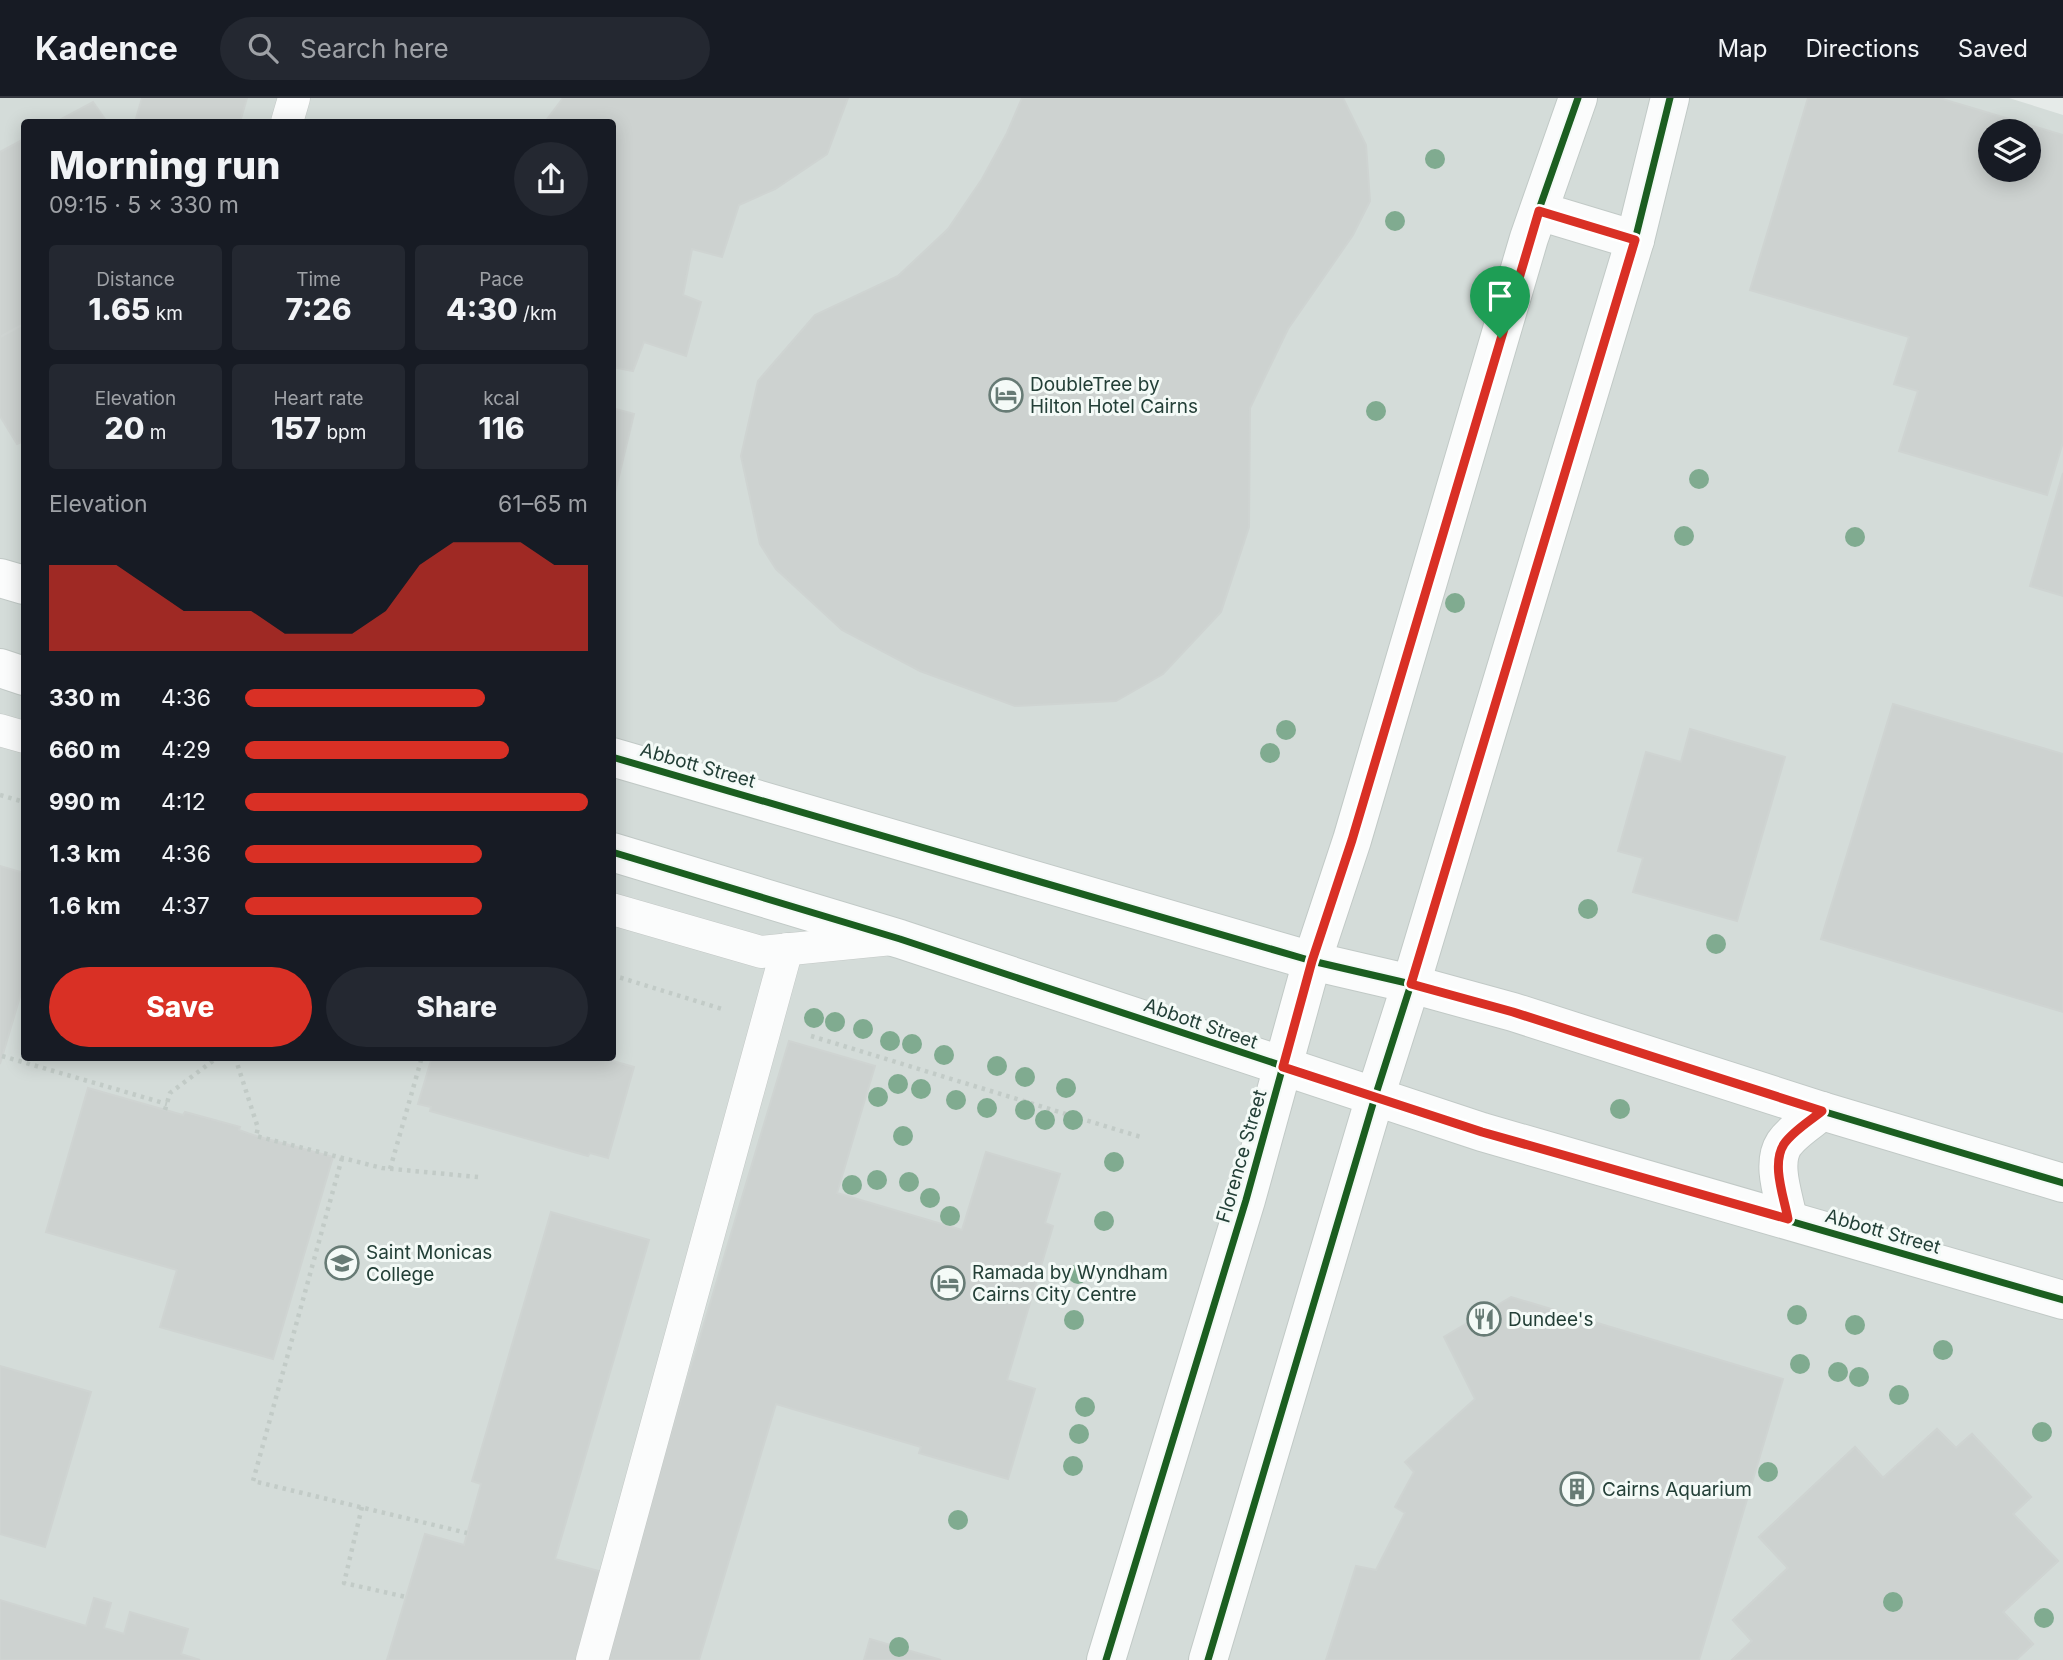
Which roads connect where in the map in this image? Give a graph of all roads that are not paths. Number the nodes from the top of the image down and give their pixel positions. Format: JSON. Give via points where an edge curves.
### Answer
{"nodes":[{"id":1,"x":294,"y":98,"type":"edge"},
{"id":2,"x":1578,"y":98,"type":"edge"},
{"id":3,"x":1670,"y":98,"type":"edge"},
{"id":4,"x":288,"y":119,"type":"edge"},
{"id":5,"x":1539,"y":211,"type":"junction"},
{"id":6,"x":1635,"y":240,"type":"junction"},
{"id":7,"x":0,"y":578,"type":"edge"},
{"id":8,"x":21,"y":584,"type":"edge"},
{"id":9,"x":0,"y":668,"type":"edge"},
{"id":10,"x":21,"y":675,"type":"edge"},
{"id":11,"x":0,"y":730,"type":"edge"},
{"id":12,"x":21,"y":736,"type":"edge"},
{"id":13,"x":616,"y":758,"type":"edge"},
{"id":14,"x":616,"y":853,"type":"edge"},
{"id":15,"x":616,"y":910,"type":"edge"},
{"id":16,"x":900,"y":939,"type":"junction"},
{"id":17,"x":787,"y":949,"type":"junction"},
{"id":18,"x":1312,"y":961,"type":"junction"},
{"id":19,"x":1411,"y":984,"type":"junction"},
{"id":20,"x":1283,"y":1067,"type":"junction"},
{"id":21,"x":1375,"y":1097,"type":"junction"},
{"id":22,"x":1822,"y":1111,"type":"junction"},
{"id":23,"x":2063,"y":1183,"type":"edge"},
{"id":24,"x":1788,"y":1219,"type":"junction"},
{"id":25,"x":2063,"y":1300,"type":"edge"},
{"id":26,"x":592,"y":1660,"type":"edge"},
{"id":27,"x":1106,"y":1660,"type":"edge"},
{"id":28,"x":1208,"y":1660,"type":"edge"}],
"edges":[{"from":1,"to":4,"type":"lane"},
{"from":2,"to":5,"type":"street","name":"Florence Street"},
{"from":3,"to":6,"type":"street"},
{"from":5,"to":6,"type":"street"},
{"from":5,"to":18,"type":"street","name":"Florence Street"},
{"from":6,"to":19,"type":"street"},
{"from":7,"to":8,"type":"street"},
{"from":9,"to":10,"type":"street"},
{"from":11,"to":12,"type":"lane"},
{"from":13,"to":18,"type":"street","name":"Abbott Street"},
{"from":14,"to":16,"type":"street","name":"Abbott Street"},
{"from":15,"to":17,"type":"lane","via":[[761,952]]},
{"from":16,"to":17,"type":"lane"},
{"from":16,"to":20,"type":"street","name":"Abbott Street"},
{"from":17,"to":26,"type":"lane"},
{"from":18,"to":19,"type":"street","name":"Abbott Street"},
{"from":18,"to":20,"type":"street","name":"Florence Street"},
{"from":19,"to":21,"type":"street"},
{"from":19,"to":22,"type":"street","name":"Abbott Street"},
{"from":20,"to":21,"type":"street","name":"Abbott Street"},
{"from":20,"to":27,"type":"street","name":"Florence Street"},
{"from":21,"to":24,"type":"street","name":"Abbott Street"},
{"from":21,"to":28,"type":"street"},
{"from":22,"to":23,"type":"street","name":"Abbott Street"},
{"from":22,"to":24,"type":"street","via":[[1787,1141],[1780,1153]]},
{"from":24,"to":25,"type":"street","name":"Abbott Street"}]}
